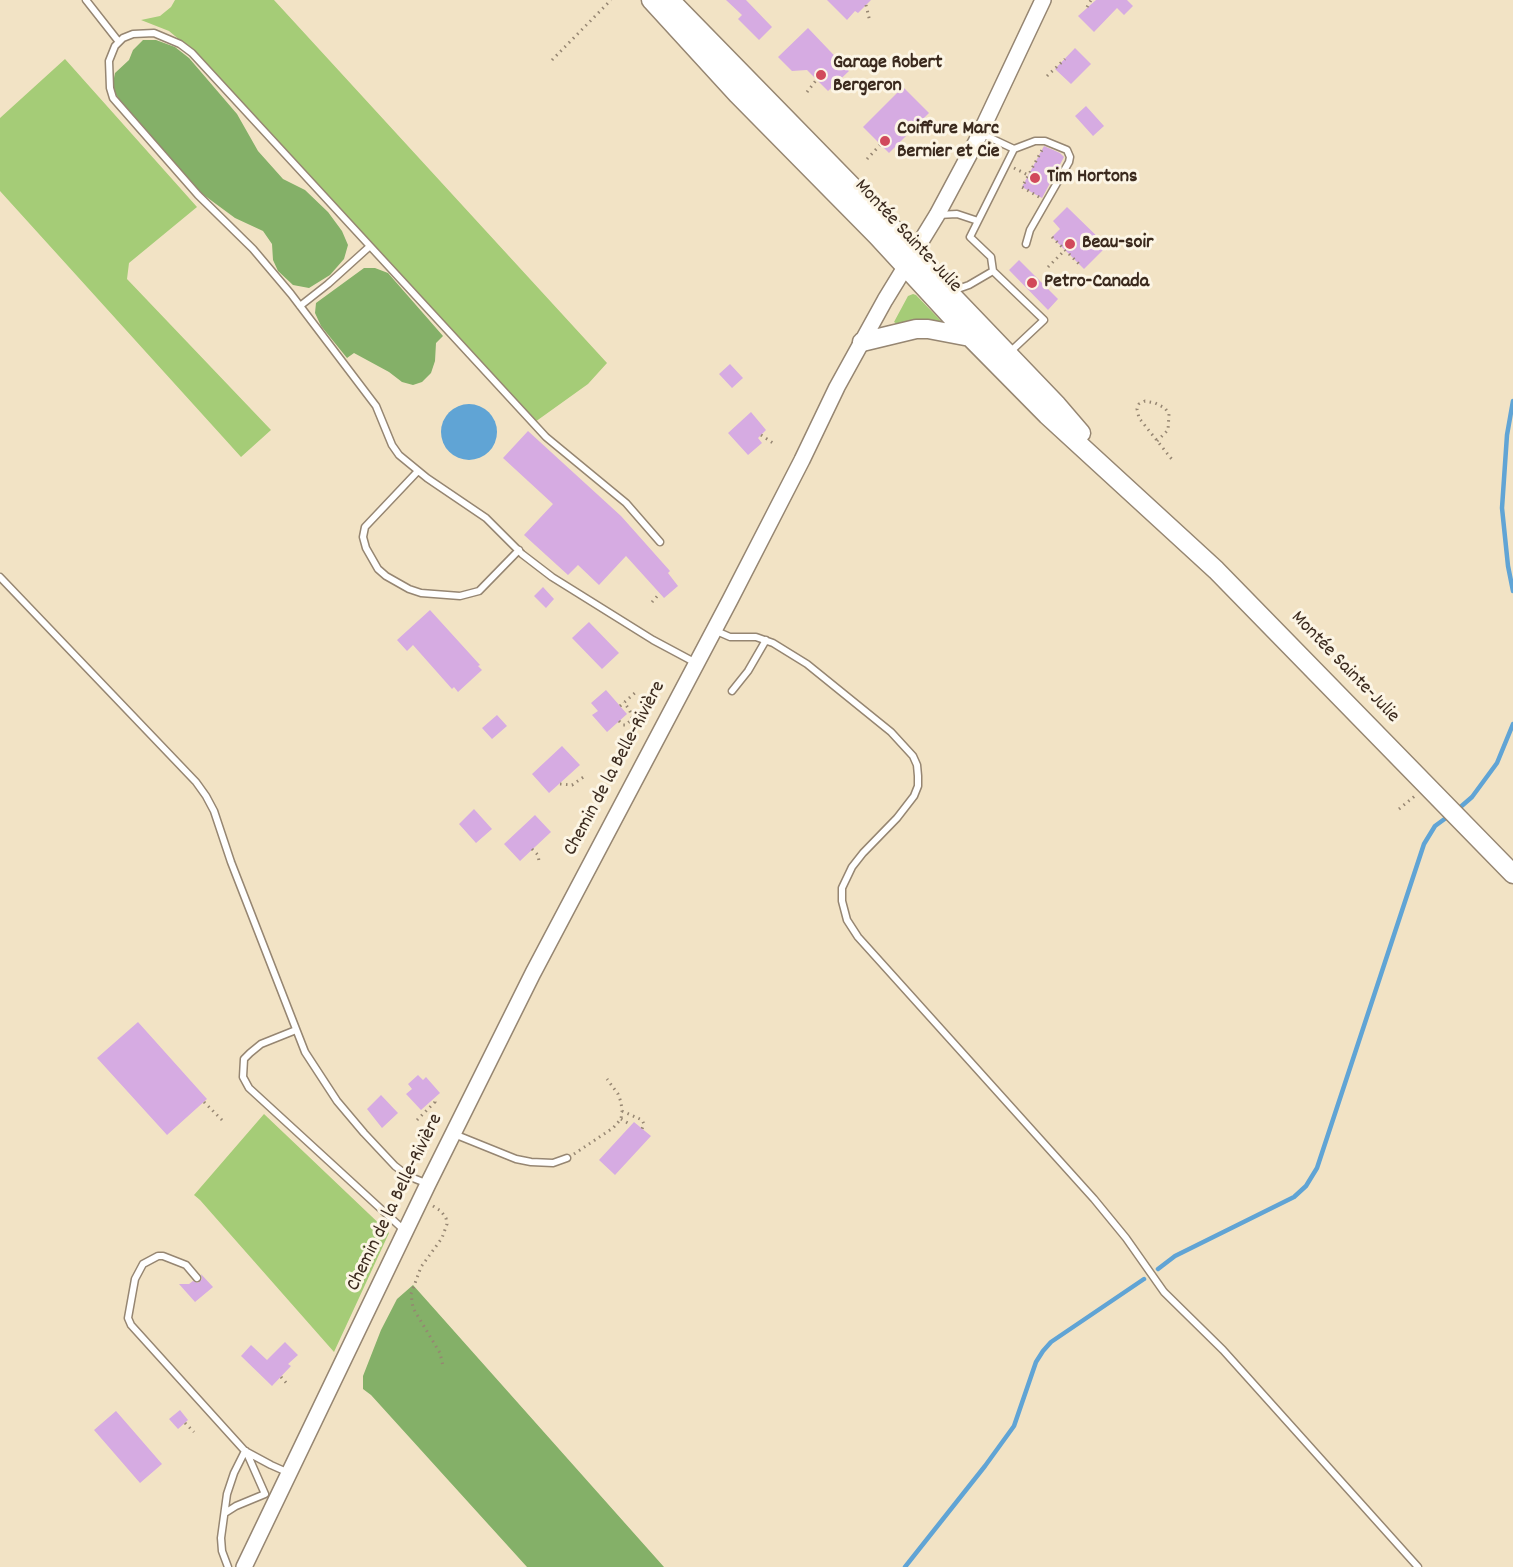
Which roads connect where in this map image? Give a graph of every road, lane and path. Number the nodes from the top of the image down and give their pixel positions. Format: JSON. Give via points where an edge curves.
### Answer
{"nodes":[{"id":1,"x":86,"y":0,"type":"edge"},
{"id":2,"x":610,"y":0,"type":"edge"},
{"id":3,"x":651,"y":0,"type":"edge"},
{"id":4,"x":670,"y":0,"type":"edge"},
{"id":5,"x":1043,"y":0,"type":"edge"},
{"id":6,"x":1091,"y":0,"type":"edge"},
{"id":7,"x":866,"y":4,"type":"dead end"},
{"id":8,"x":1087,"y":7,"type":"dead end"},
{"id":9,"x":870,"y":22,"type":"dead end"},
{"id":10,"x":119,"y":42,"type":"junction"},
{"id":11,"x":1065,"y":59,"type":"dead end"},
{"id":12,"x":552,"y":60,"type":"dead end"},
{"id":13,"x":1047,"y":76,"type":"dead end"},
{"id":14,"x":817,"y":79,"type":"dead end"},
{"id":15,"x":807,"y":92,"type":"dead end"},
{"id":16,"x":980,"y":133,"type":"junction"},
{"id":17,"x":881,"y":144,"type":"dead end"},
{"id":18,"x":1045,"y":145,"type":"dead end"},
{"id":19,"x":1014,"y":149,"type":"junction"},
{"id":20,"x":867,"y":159,"type":"dead end"},
{"id":21,"x":1006,"y":165,"type":"junction"},
{"id":22,"x":1028,"y":175,"type":"junction"},
{"id":23,"x":1042,"y":198,"type":"dead end"},
{"id":24,"x":938,"y":215,"type":"junction"},
{"id":25,"x":978,"y":221,"type":"junction"},
{"id":26,"x":1052,"y":237,"type":"dead end"},
{"id":27,"x":1026,"y":244,"type":"dead end"},
{"id":28,"x":369,"y":247,"type":"junction"},
{"id":29,"x":1065,"y":250,"type":"junction"},
{"id":30,"x":910,"y":260,"type":"junction"},
{"id":31,"x":1081,"y":266,"type":"dead end"},
{"id":32,"x":1048,"y":267,"type":"dead end"},
{"id":33,"x":993,"y":271,"type":"junction"},
{"id":34,"x":948,"y":292,"type":"junction"},
{"id":35,"x":300,"y":306,"type":"junction"},
{"id":36,"x":970,"y":337,"type":"junction"},
{"id":37,"x":861,"y":342,"type":"junction"},
{"id":38,"x":1008,"y":354,"type":"junction"},
{"id":39,"x":761,"y":435,"type":"dead end"},
{"id":40,"x":1157,"y":441,"type":"junction"},
{"id":41,"x":776,"y":445,"type":"dead end"},
{"id":42,"x":1174,"y":462,"type":"dead end"},
{"id":43,"x":418,"y":471,"type":"junction"},
{"id":44,"x":1137,"y":498,"type":"junction"},
{"id":45,"x":660,"y":542,"type":"dead end"},
{"id":46,"x":519,"y":550,"type":"junction"},
{"id":47,"x":0,"y":577,"type":"edge"},
{"id":48,"x":660,"y":593,"type":"dead end"},
{"id":49,"x":652,"y":602,"type":"dead end"},
{"id":50,"x":714,"y":630,"type":"junction"},
{"id":51,"x":766,"y":640,"type":"junction"},
{"id":52,"x":696,"y":663,"type":"junction"},
{"id":53,"x":732,"y":691,"type":"dead end"},
{"id":54,"x":636,"y":692,"type":"dead end"},
{"id":55,"x":624,"y":702,"type":"junction"},
{"id":56,"x":620,"y":706,"type":"dead end"},
{"id":57,"x":619,"y":722,"type":"dead end"},
{"id":58,"x":585,"y":776,"type":"dead end"},
{"id":59,"x":560,"y":784,"type":"dead end"},
{"id":60,"x":532,"y":849,"type":"dead end"},
{"id":61,"x":539,"y":861,"type":"dead end"},
{"id":62,"x":1513,"y":874,"type":"edge"},
{"id":63,"x":296,"y":1030,"type":"junction"},
{"id":64,"x":607,"y":1079,"type":"dead end"},
{"id":65,"x":433,"y":1099,"type":"dead end"},
{"id":66,"x":204,"y":1102,"type":"dead end"},
{"id":67,"x":622,"y":1111,"type":"junction"},
{"id":68,"x":621,"y":1119,"type":"junction"},
{"id":69,"x":417,"y":1120,"type":"dead end"},
{"id":70,"x":224,"y":1122,"type":"dead end"},
{"id":71,"x":631,"y":1125,"type":"dead end"},
{"id":72,"x":642,"y":1129,"type":"dead end"},
{"id":73,"x":453,"y":1133,"type":"junction"},
{"id":74,"x":567,"y":1158,"type":"joint"},
{"id":75,"x":428,"y":1184,"type":"junction"},
{"id":76,"x":421,"y":1199,"type":"junction"},
{"id":77,"x":405,"y":1232,"type":"junction"},
{"id":78,"x":197,"y":1278,"type":"dead end"},
{"id":79,"x":444,"y":1366,"type":"dead end"},
{"id":80,"x":281,"y":1377,"type":"dead end"},
{"id":81,"x":289,"y":1386,"type":"dead end"},
{"id":82,"x":185,"y":1423,"type":"dead end"},
{"id":83,"x":194,"y":1432,"type":"dead end"},
{"id":84,"x":245,"y":1451,"type":"junction"},
{"id":85,"x":290,"y":1473,"type":"junction"},
{"id":86,"x":271,"y":1497,"type":"junction"},
{"id":87,"x":225,"y":1513,"type":"junction"},
{"id":88,"x":228,"y":1567,"type":"edge"},
{"id":89,"x":244,"y":1567,"type":"edge"},
{"id":90,"x":1418,"y":1567,"type":"edge"}],
"edges":[{"from":1,"to":10,"type":"lane"},
{"from":2,"to":12,"type":"path"},
{"from":3,"to":30,"type":"main road","name":"Montée Sainte-Julie","via":[[736,94],[848,206]]},
{"from":4,"to":30,"type":"main road","name":"Montée Sainte-Julie","via":[[890,225]]},
{"from":5,"to":16,"type":"street","name":"Chemin de la Belle-Rivière"},
{"from":6,"to":8,"type":"path"},
{"from":7,"to":9,"type":"path"},
{"from":10,"to":28,"type":"lane","via":[[133,34],[154,33],[180,44]]},
{"from":10,"to":35,"type":"lane","via":[[109,61],[113,98],[198,195],[253,249]]},
{"from":11,"to":13,"type":"path"},
{"from":14,"to":15,"type":"path"},
{"from":16,"to":19,"type":"lane"},
{"from":16,"to":24,"type":"street","name":"Chemin de la Belle-Rivière"},
{"from":17,"to":20,"type":"path"},
{"from":18,"to":22,"type":"path"},
{"from":19,"to":21,"type":"lane"},
{"from":19,"to":27,"type":"lane","via":[[1045,141],[1067,150],[1070,157]]},
{"from":21,"to":22,"type":"path"},
{"from":21,"to":25,"type":"lane"},
{"from":22,"to":23,"type":"path","via":[[1022,187]]},
{"from":24,"to":25,"type":"lane","via":[[963,215]]},
{"from":24,"to":30,"type":"street","name":"Chemin de la Belle-Rivière"},
{"from":25,"to":33,"type":"lane","via":[[970,237],[991,257]]},
{"from":26,"to":29,"type":"path"},
{"from":28,"to":35,"type":"lane"},
{"from":28,"to":45,"type":"lane","via":[[546,437],[626,503]]},
{"from":29,"to":31,"type":"path"},
{"from":29,"to":32,"type":"path"},
{"from":30,"to":34,"type":"main road","name":"Montée Sainte-Julie"},
{"from":30,"to":36,"type":"main road","name":"Montée Sainte-Julie"},
{"from":30,"to":37,"type":"street","name":"Chemin de la Belle-Rivière"},
{"from":33,"to":34,"type":"lane"},
{"from":33,"to":38,"type":"lane","via":[[1044,320]]},
{"from":34,"to":38,"type":"main road","name":"Montée Sainte-Julie"},
{"from":35,"to":43,"type":"lane","via":[[376,405],[399,455]]},
{"from":36,"to":37,"type":"main road","via":[[916,329]]},
{"from":36,"to":44,"type":"main road","name":"Montée Sainte-Julie"},
{"from":37,"to":50,"type":"street","name":"Chemin de la Belle-Rivière"},
{"from":38,"to":44,"type":"main road","name":"Montée Sainte-Julie"},
{"from":39,"to":41,"type":"path"},
{"from":40,"to":40,"type":"path","via":[[1139,418],[1137,409],[1145,400],[1165,408],[1169,414],[1167,430]]},
{"from":40,"to":42,"type":"path"},
{"from":43,"to":46,"type":"lane","via":[[486,518]]},
{"from":43,"to":46,"type":"lane","via":[[365,527],[366,548],[386,576],[421,593],[460,596],[478,591]]},
{"from":44,"to":62,"type":"main road","name":"Montée Sainte-Julie","via":[[1216,570]]},
{"from":46,"to":52,"type":"lane","via":[[592,603]]},
{"from":47,"to":63,"type":"lane","via":[[206,796]]},
{"from":48,"to":49,"type":"path"},
{"from":50,"to":51,"type":"lane","via":[[730,637]]},
{"from":50,"to":52,"type":"street","name":"Chemin de la Belle-Rivière"},
{"from":51,"to":53,"type":"lane"},
{"from":51,"to":90,"type":"lane","via":[[807,664],[891,732],[917,765],[918,786],[914,796],[862,853],[845,879],[843,911],[852,928],[1094,1199],[1164,1292],[1223,1350]]},
{"from":52,"to":73,"type":"street","name":"Chemin de la Belle-Rivière"},
{"from":54,"to":55,"type":"path"},
{"from":55,"to":56,"type":"path"},
{"from":55,"to":57,"type":"path","via":[[632,719],[626,725]]},
{"from":58,"to":59,"type":"path","via":[[572,785]]},
{"from":60,"to":61,"type":"path"},
{"from":63,"to":75,"type":"lane","via":[[305,1052],[337,1101],[395,1166]]},
{"from":63,"to":77,"type":"lane","via":[[261,1044],[250,1053],[244,1059],[243,1077],[249,1088]]},
{"from":64,"to":67,"type":"path","via":[[618,1094]]},
{"from":65,"to":69,"type":"path","via":[[435,1102]]},
{"from":66,"to":70,"type":"path"},
{"from":67,"to":68,"type":"path"},
{"from":67,"to":72,"type":"path","via":[[642,1120]]},
{"from":68,"to":71,"type":"path"},
{"from":68,"to":74,"type":"path"},
{"from":73,"to":74,"type":"lane","via":[[531,1162],[553,1163]]},
{"from":73,"to":75,"type":"street","name":"Chemin de la Belle-Rivière"},
{"from":75,"to":76,"type":"street","name":"Chemin de la Belle-Rivière"},
{"from":76,"to":77,"type":"street","name":"Chemin de la Belle-Rivière"},
{"from":76,"to":79,"type":"path","via":[[441,1211],[447,1224],[421,1267],[411,1294],[413,1308]]},
{"from":77,"to":85,"type":"street","name":"Chemin de la Belle-Rivière"},
{"from":78,"to":84,"type":"lane","via":[[182,1263],[163,1256],[149,1260],[138,1270],[128,1318]]},
{"from":80,"to":81,"type":"path"},
{"from":82,"to":83,"type":"path"},
{"from":84,"to":85,"type":"lane"},
{"from":84,"to":86,"type":"lane"},
{"from":84,"to":87,"type":"lane","via":[[227,1494]]},
{"from":85,"to":86,"type":"street","name":"Chemin de la Belle-Rivière"},
{"from":86,"to":87,"type":"lane"},
{"from":86,"to":89,"type":"street","name":"Chemin de la Belle-Rivière"},
{"from":87,"to":88,"type":"lane","via":[[222,1551]]}]}
